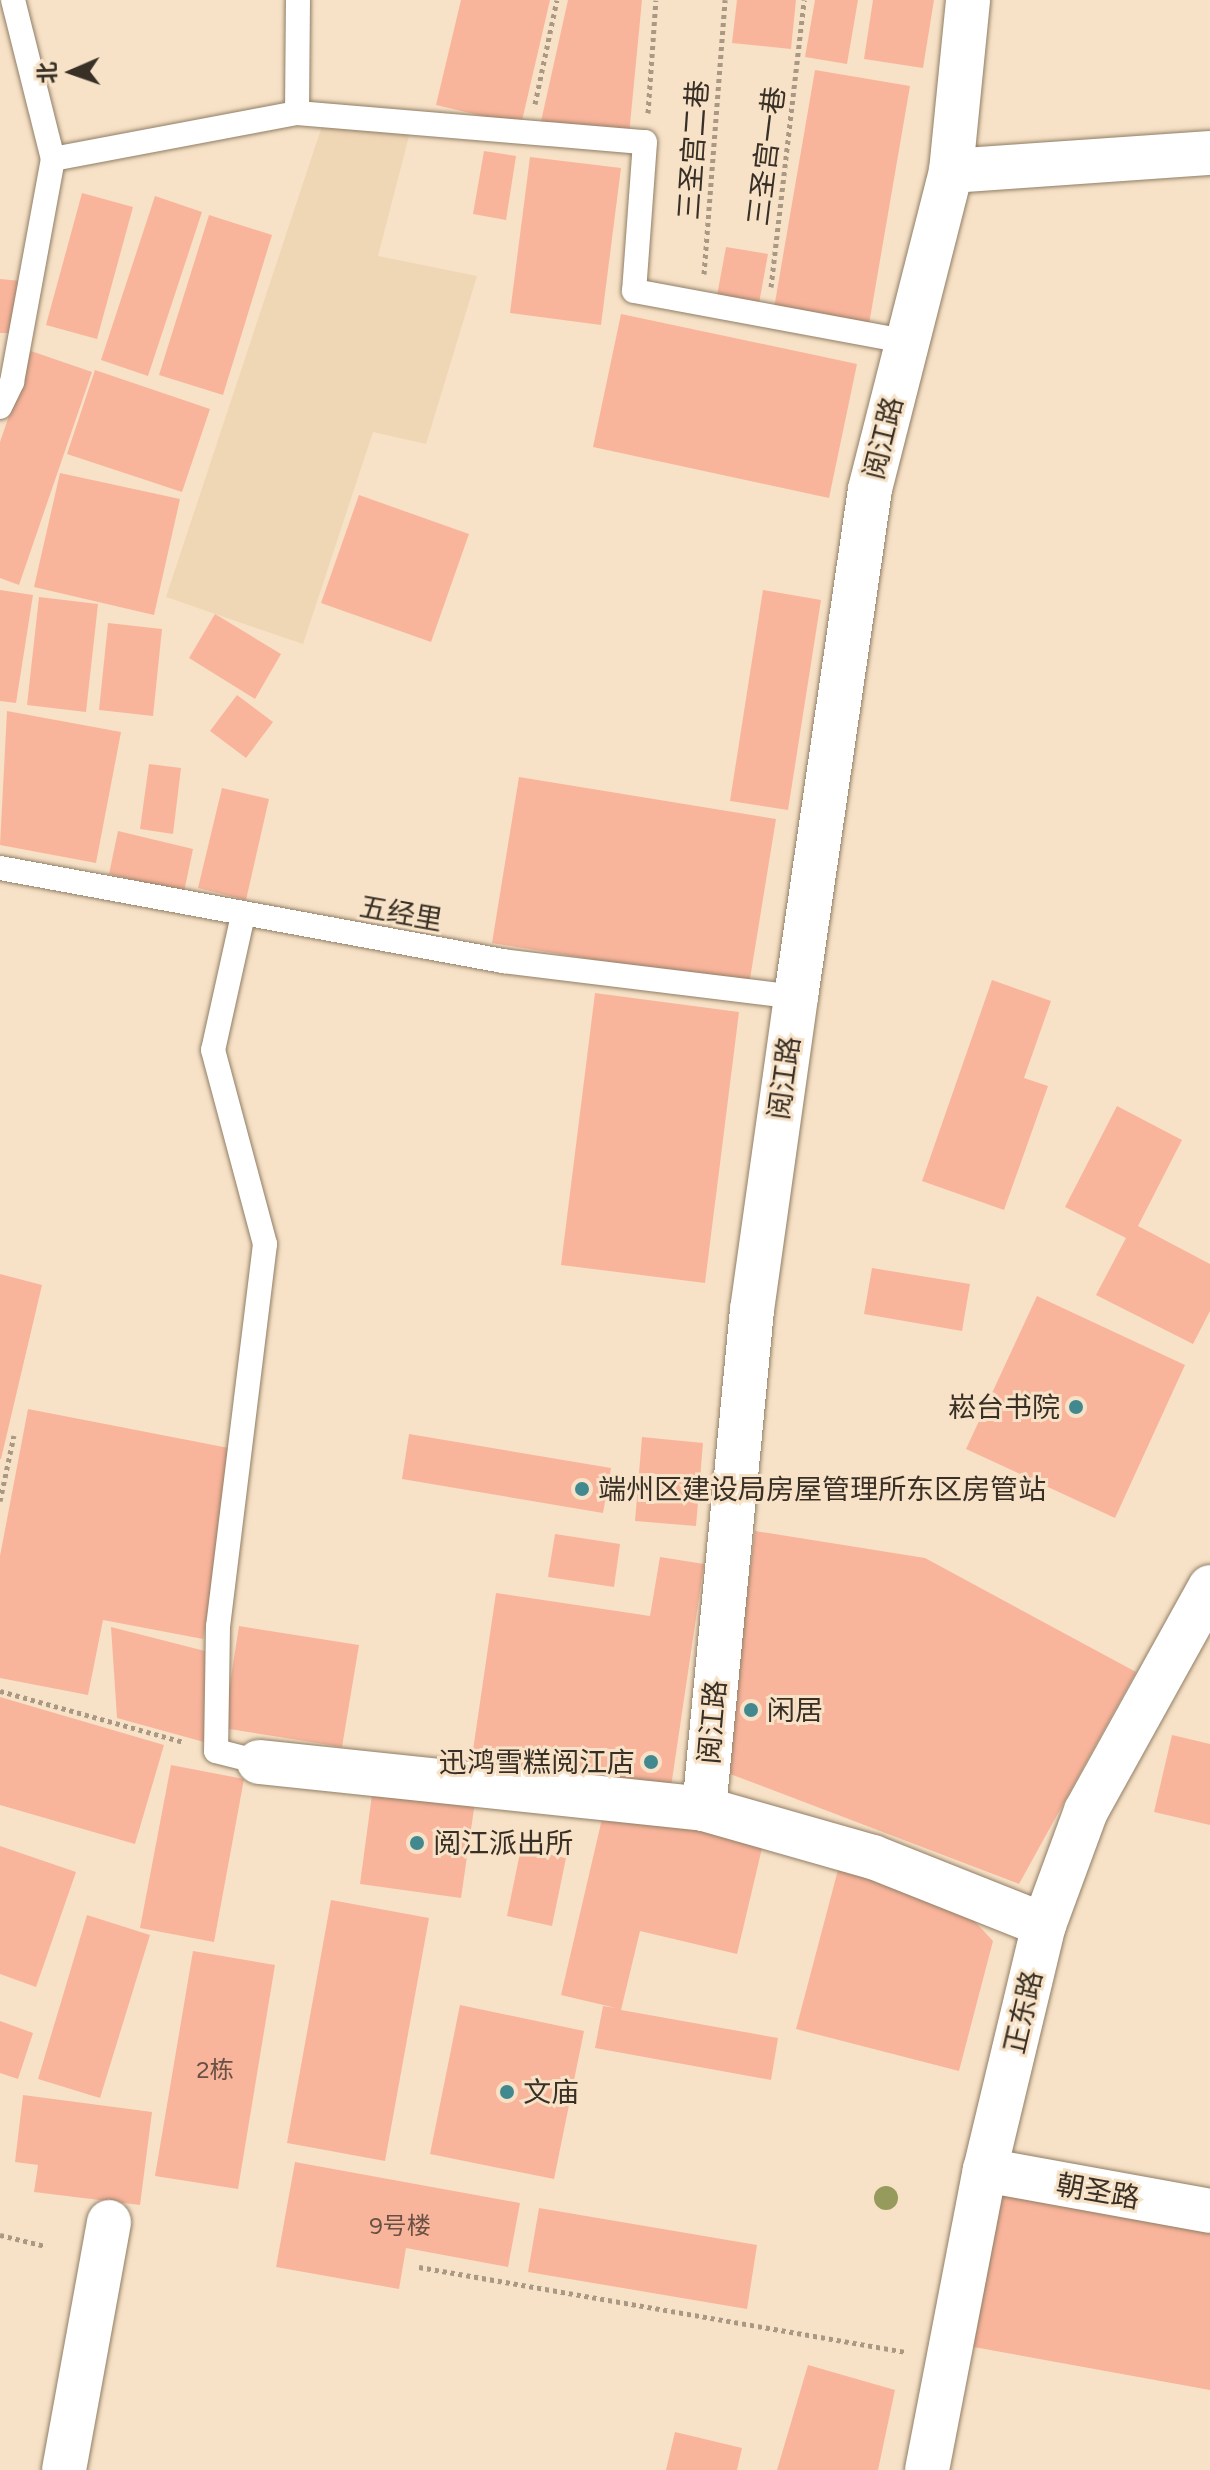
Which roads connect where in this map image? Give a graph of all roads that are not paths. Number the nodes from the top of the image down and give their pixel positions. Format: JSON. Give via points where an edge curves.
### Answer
{"nodes":[{"id":1,"x":13,"y":0,"type":"edge"},
{"id":2,"x":298,"y":0,"type":"edge"},
{"id":3,"x":968,"y":0,"type":"edge"},
{"id":4,"x":297,"y":113,"type":"junction"},
{"id":5,"x":1210,"y":153,"type":"edge"},
{"id":6,"x":53,"y":159,"type":"junction"},
{"id":7,"x":951,"y":171,"type":"junction"},
{"id":8,"x":908,"y":342,"type":"junction"},
{"id":9,"x":0,"y":407,"type":"edge"},
{"id":10,"x":0,"y":868,"type":"edge"},
{"id":11,"x":243,"y":915,"type":"junction"},
{"id":12,"x":796,"y":997,"type":"junction"},
{"id":13,"x":1210,"y":1587,"type":"edge"},
{"id":14,"x":259,"y":1762,"type":"joint"},
{"id":15,"x":704,"y":1809,"type":"junction"},
{"id":16,"x":1044,"y":1925,"type":"junction"},
{"id":17,"x":985,"y":2170,"type":"junction"},
{"id":18,"x":1210,"y":2211,"type":"edge"},
{"id":19,"x":109,"y":2222,"type":"dead end"},
{"id":20,"x":64,"y":2470,"type":"edge"},
{"id":21,"x":927,"y":2470,"type":"edge"}],
"edges":[{"from":1,"to":6,"type":"lane"},
{"from":2,"to":4,"type":"lane"},
{"from":3,"to":7,"type":"street","name":"阅江路"},
{"from":4,"to":6,"type":"lane"},
{"from":4,"to":8,"type":"lane","via":[[645,142],[634,291]]},
{"from":5,"to":7,"type":"street"},
{"from":6,"to":9,"type":"lane","via":[[12,382]]},
{"from":7,"to":8,"type":"street","name":"阅江路"},
{"from":8,"to":12,"type":"street","name":"阅江路","via":[[870,489]]},
{"from":10,"to":11,"type":"lane","name":"五经里"},
{"from":11,"to":12,"type":"lane","name":"五经里","via":[[503,961]]},
{"from":11,"to":14,"type":"lane","via":[[213,1050],[265,1244],[218,1626],[216,1751]]},
{"from":12,"to":15,"type":"street","name":"阅江路","via":[[752,1310]]},
{"from":13,"to":16,"type":"street","name":"正东路","via":[[1086,1811]]},
{"from":14,"to":15,"type":"street"},
{"from":15,"to":16,"type":"street","via":[[873,1857]]},
{"from":16,"to":17,"type":"street","name":"正东路"},
{"from":17,"to":18,"type":"street","name":"朝圣路"},
{"from":17,"to":21,"type":"street","name":"正东路"},
{"from":19,"to":20,"type":"street"}]}
